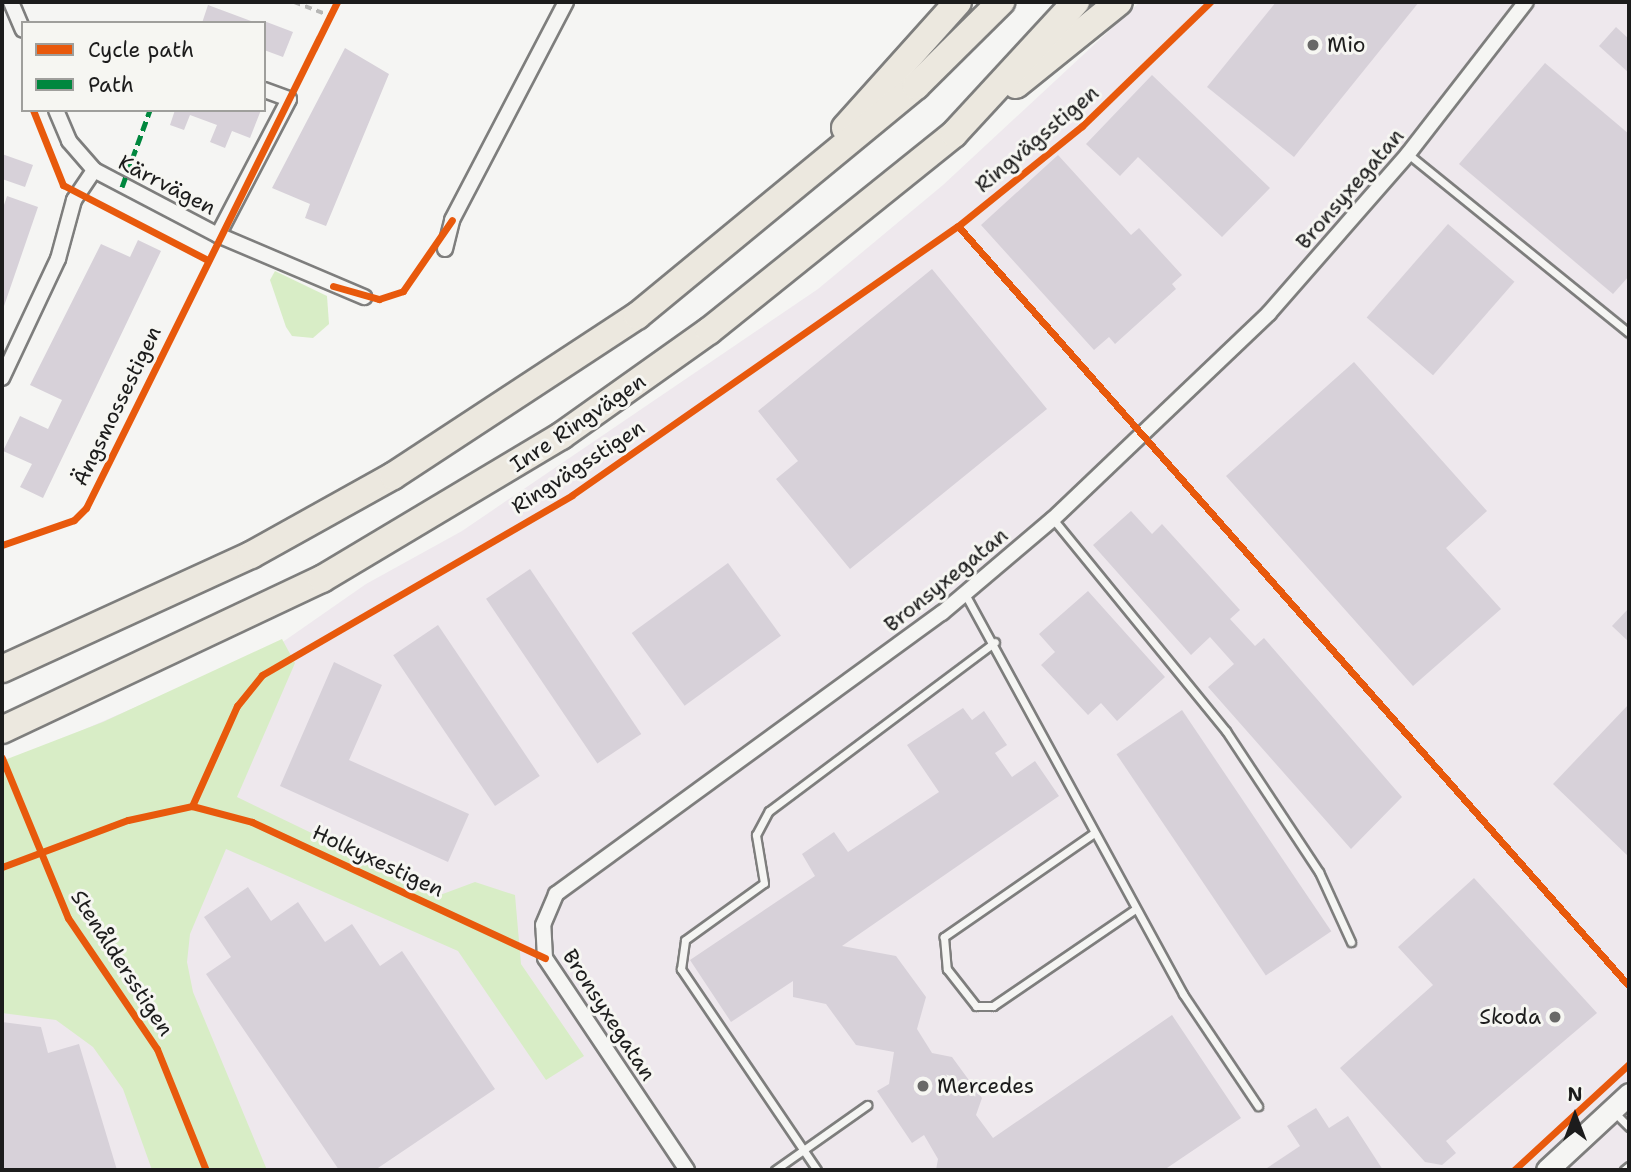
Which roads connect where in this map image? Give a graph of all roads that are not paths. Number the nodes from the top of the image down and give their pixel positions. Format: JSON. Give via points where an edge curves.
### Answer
{"nodes":[{"id":1,"x":11,"y":2,"type":"edge"},
{"id":2,"x":566,"y":2,"type":"edge"},
{"id":3,"x":958,"y":2,"type":"edge"},
{"id":4,"x":1001,"y":2,"type":"edge"},
{"id":5,"x":1076,"y":2,"type":"edge"},
{"id":6,"x":1119,"y":2,"type":"edge"},
{"id":7,"x":1526,"y":2,"type":"edge"},
{"id":8,"x":21,"y":25,"type":"edge"},
{"id":9,"x":266,"y":91,"type":"edge"},
{"id":10,"x":57,"y":112,"type":"edge"},
{"id":11,"x":954,"y":134,"type":"junction"},
{"id":12,"x":1408,"y":154,"type":"junction"},
{"id":13,"x":94,"y":170,"type":"junction"},
{"id":14,"x":785,"y":195,"type":"junction"},
{"id":15,"x":218,"y":235,"type":"junction"},
{"id":16,"x":445,"y":248,"type":"dead end"},
{"id":17,"x":364,"y":297,"type":"dead end"},
{"id":18,"x":1629,"y":333,"type":"edge"},
{"id":19,"x":2,"y":378,"type":"edge"},
{"id":20,"x":1053,"y":519,"type":"junction"},
{"id":21,"x":965,"y":593,"type":"junction"},
{"id":22,"x":995,"y":642,"type":"junction"},
{"id":23,"x":2,"y":669,"type":"edge"},
{"id":24,"x":2,"y":730,"type":"edge"},
{"id":25,"x":1094,"y":833,"type":"junction"},
{"id":26,"x":1135,"y":909,"type":"junction"},
{"id":27,"x":1351,"y":942,"type":"dead end"},
{"id":28,"x":1629,"y":1094,"type":"edge"},
{"id":29,"x":867,"y":1105,"type":"dead end"},
{"id":30,"x":1258,"y":1106,"type":"dead end"},
{"id":31,"x":1612,"y":1111,"type":"junction"},
{"id":32,"x":1629,"y":1127,"type":"edge"},
{"id":33,"x":803,"y":1151,"type":"junction"},
{"id":34,"x":1629,"y":1166,"type":"edge"},
{"id":35,"x":687,"y":1170,"type":"edge"},
{"id":36,"x":775,"y":1170,"type":"edge"},
{"id":37,"x":817,"y":1170,"type":"edge"},
{"id":38,"x":1547,"y":1170,"type":"edge"},
{"id":39,"x":1624,"y":1170,"type":"edge"}],
"edges":[{"from":1,"to":8,"type":"street"},
{"from":2,"to":16,"type":"street","via":[[452,220]]},
{"from":3,"to":14,"type":"highway"},
{"from":4,"to":14,"type":"highway","via":[[916,86]]},
{"from":5,"to":11,"type":"highway","name":"Inre Ringvägen"},
{"from":6,"to":11,"type":"highway"},
{"from":7,"to":12,"type":"street","name":"Bronsyxegatan"},
{"from":9,"to":15,"type":"street","via":[[289,99]]},
{"from":10,"to":13,"type":"street","name":"Kärrvägen","via":[[69,141]]},
{"from":11,"to":24,"type":"highway","name":"Inre Ringvägen","via":[[719,324],[551,443],[236,624]]},
{"from":12,"to":18,"type":"lane"},
{"from":12,"to":20,"type":"street","name":"Bronsyxegatan","via":[[1249,334]]},
{"from":13,"to":15,"type":"street","name":"Kärrvägen"},
{"from":13,"to":19,"type":"street","via":[[74,200],[53,270]]},
{"from":14,"to":23,"type":"highway","via":[[637,316],[393,476],[239,561]]},
{"from":15,"to":17,"type":"street","name":"Kärrvägen"},
{"from":20,"to":21,"type":"street","name":"Bronsyxegatan"},
{"from":20,"to":27,"type":"lane","via":[[1226,732],[1319,872]]},
{"from":21,"to":22,"type":"lane"},
{"from":21,"to":35,"type":"street","name":"Bronsyxegatan","via":[[693,799],[571,881],[547,908],[545,958]]},
{"from":22,"to":25,"type":"lane"},
{"from":22,"to":33,"type":"lane","via":[[769,811],[756,835],[764,883],[685,940],[681,969]]},
{"from":25,"to":26,"type":"lane"},
{"from":25,"to":26,"type":"lane","via":[[944,937],[947,970],[969,1000],[993,1006]]},
{"from":26,"to":30,"type":"lane"},
{"from":28,"to":31,"type":"main road"},
{"from":29,"to":33,"type":"lane"},
{"from":31,"to":32,"type":"lane"},
{"from":31,"to":38,"type":"main road"},
{"from":33,"to":36,"type":"lane"},
{"from":33,"to":37,"type":"lane"},
{"from":34,"to":39,"type":"lane"}]}
